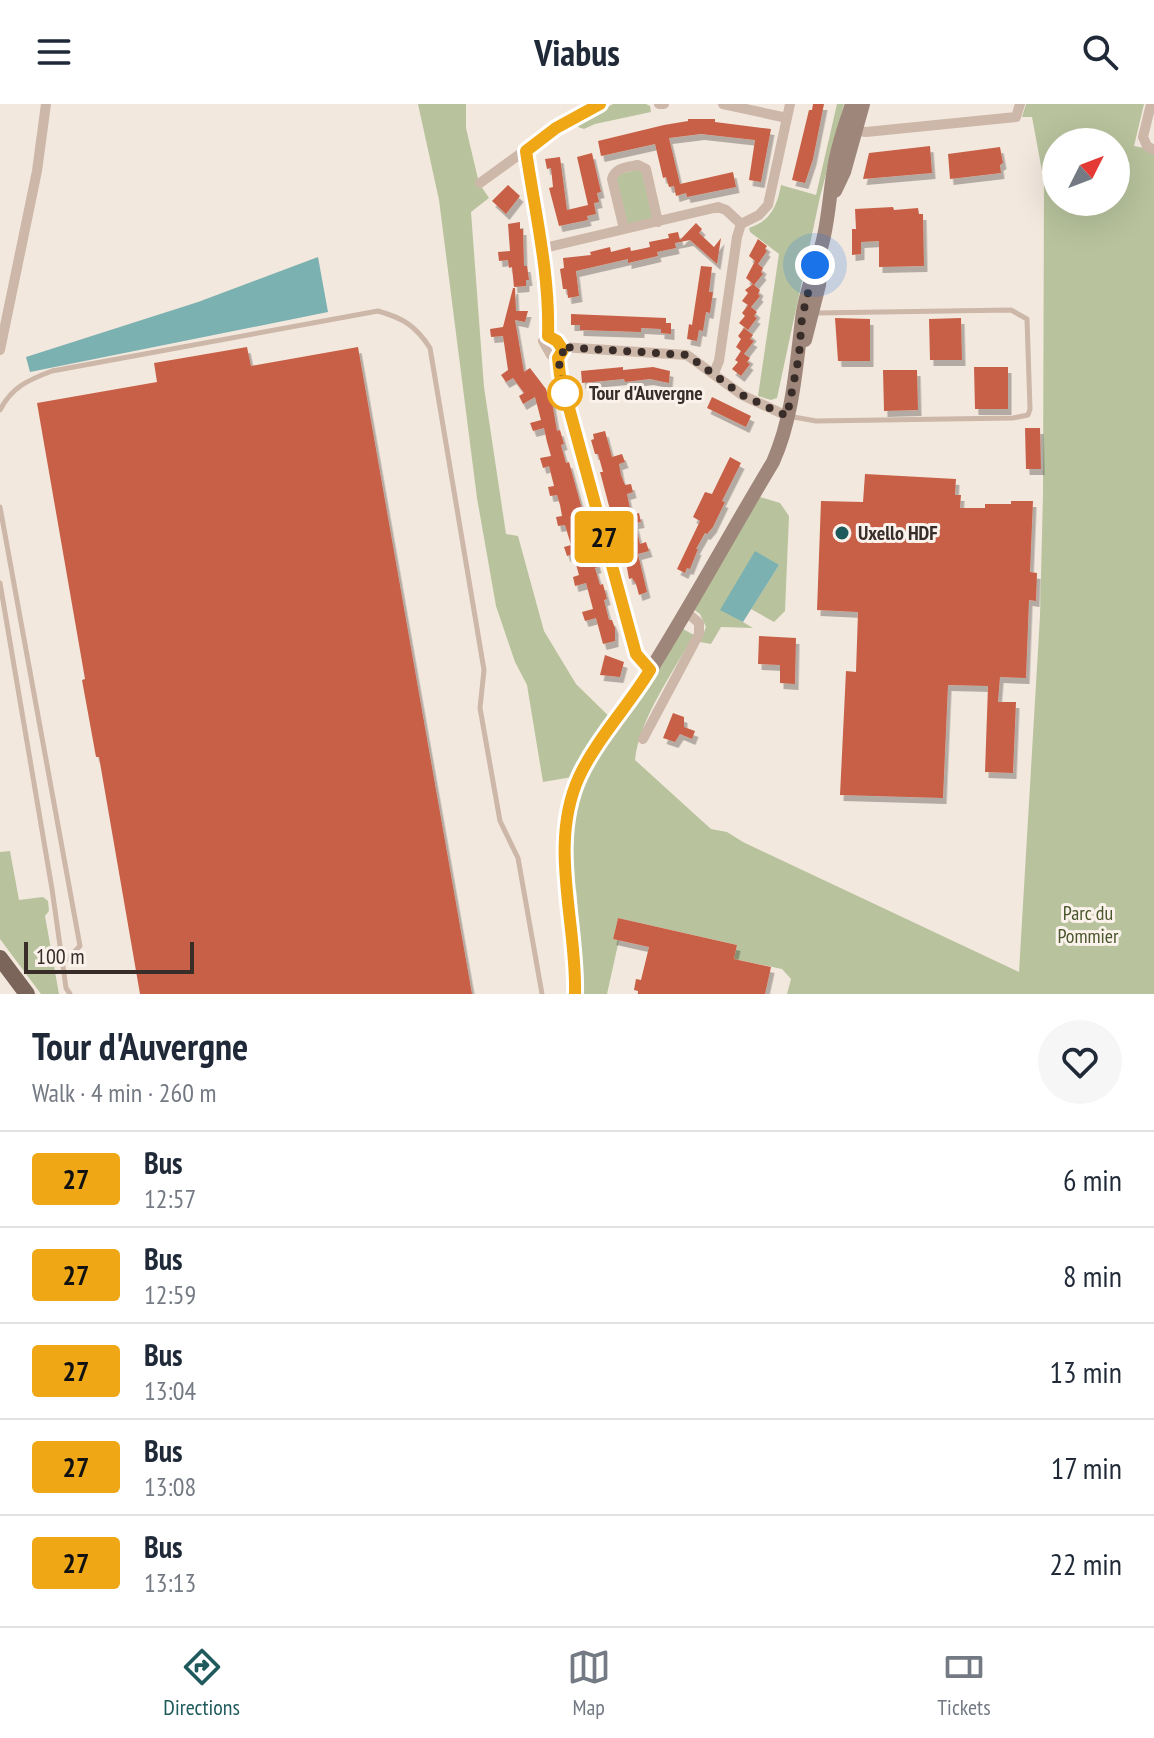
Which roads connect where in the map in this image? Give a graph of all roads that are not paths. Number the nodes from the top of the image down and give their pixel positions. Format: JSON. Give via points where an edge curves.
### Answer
{"nodes":[{"id":1,"x":46,"y":104,"type":"edge"},
{"id":2,"x":600,"y":104,"type":"edge"},
{"id":3,"x":723,"y":104,"type":"edge"},
{"id":4,"x":790,"y":104,"type":"edge"},
{"id":5,"x":852,"y":104,"type":"edge"},
{"id":6,"x":863,"y":104,"type":"edge"},
{"id":7,"x":1020,"y":104,"type":"edge"},
{"id":8,"x":1151,"y":104,"type":"edge"},
{"id":9,"x":787,"y":118,"type":"junction"},
{"id":10,"x":849,"y":130,"type":"junction"},
{"id":11,"x":1154,"y":150,"type":"edge"},
{"id":12,"x":526,"y":151,"type":"junction"},
{"id":13,"x":480,"y":183,"type":"dead end"},
{"id":14,"x":658,"y":222,"type":"junction"},
{"id":15,"x":741,"y":224,"type":"junction"},
{"id":16,"x":624,"y":229,"type":"junction"},
{"id":17,"x":540,"y":249,"type":"junction"},
{"id":18,"x":808,"y":312,"type":"junction"},
{"id":19,"x":0,"y":350,"type":"edge"},
{"id":20,"x":560,"y":352,"type":"junction"},
{"id":21,"x":714,"y":373,"type":"junction"},
{"id":22,"x":0,"y":410,"type":"edge"},
{"id":23,"x":787,"y":416,"type":"junction"},
{"id":24,"x":0,"y":507,"type":"edge"},
{"id":25,"x":0,"y":583,"type":"edge"},
{"id":26,"x":685,"y":611,"type":"junction"},
{"id":27,"x":650,"y":670,"type":"junction"},
{"id":28,"x":643,"y":739,"type":"dead end"},
{"id":29,"x":0,"y":958,"type":"edge"},
{"id":30,"x":63,"y":963,"type":"junction"},
{"id":31,"x":27,"y":994,"type":"edge"},
{"id":32,"x":70,"y":994,"type":"edge"},
{"id":33,"x":542,"y":994,"type":"edge"},
{"id":34,"x":575,"y":994,"type":"edge"}],
"edges":[{"from":1,"to":19,"type":"street"},
{"from":2,"to":12,"type":"street"},
{"from":3,"to":9,"type":"street"},
{"from":4,"to":9,"type":"street"},
{"from":5,"to":10,"type":"main road"},
{"from":6,"to":10,"type":"main road"},
{"from":7,"to":10,"type":"street","via":[[1016,117]]},
{"from":8,"to":11,"type":"street","via":[[1143,137]]},
{"from":9,"to":15,"type":"street","via":[[768,205]]},
{"from":10,"to":18,"type":"main road","via":[[844,172],[821,247],[819,285]]},
{"from":12,"to":13,"type":"street"},
{"from":12,"to":17,"type":"street"},
{"from":14,"to":15,"type":"street","via":[[720,207]]},
{"from":14,"to":16,"type":"street"},
{"from":14,"to":16,"type":"street","via":[[646,169],[638,165],[620,169],[612,179]]},
{"from":15,"to":21,"type":"street"},
{"from":16,"to":17,"type":"street"},
{"from":17,"to":20,"type":"street","via":[[548,336]]},
{"from":18,"to":23,"type":"main road"},
{"from":18,"to":23,"type":"lane","via":[[1018,312],[1027,319],[1030,409],[1028,415],[1013,418],[816,421]]},
{"from":20,"to":21,"type":"street","via":[[683,354]]},
{"from":20,"to":27,"type":"street","via":[[560,375],[636,654]]},
{"from":21,"to":23,"type":"street","via":[[742,395]]},
{"from":22,"to":33,"type":"lane","via":[[26,380],[52,371],[378,311],[417,328],[430,348],[484,670],[480,708],[500,821],[518,858]]},
{"from":23,"to":26,"type":"main road","via":[[773,462]]},
{"from":24,"to":30,"type":"lane","via":[[80,946]]},
{"from":25,"to":30,"type":"lane"},
{"from":26,"to":27,"type":"main road"},
{"from":26,"to":28,"type":"street","via":[[699,623],[699,634]]},
{"from":27,"to":34,"type":"main road","via":[[579,775],[565,823]]},
{"from":29,"to":31,"type":"main road"},
{"from":30,"to":32,"type":"lane"}]}
